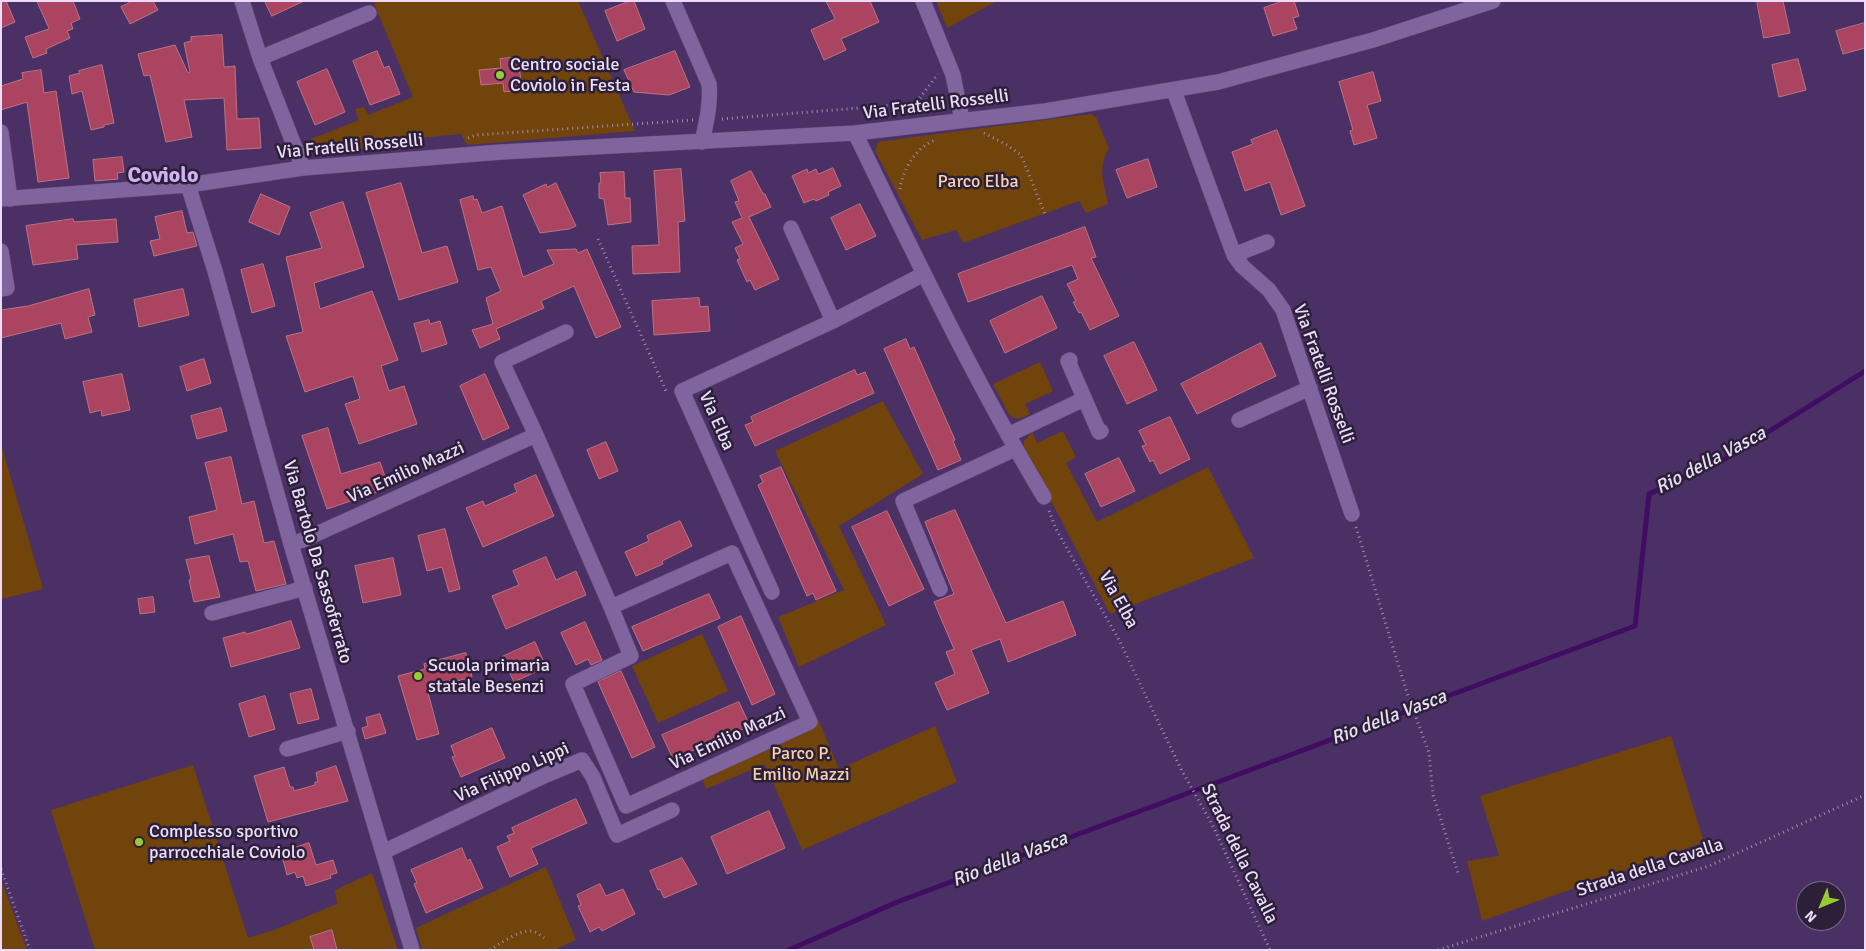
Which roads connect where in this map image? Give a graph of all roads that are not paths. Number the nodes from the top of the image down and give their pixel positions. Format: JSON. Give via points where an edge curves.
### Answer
{"nodes":[{"id":1,"x":242,"y":1,"type":"edge"},
{"id":2,"x":673,"y":1,"type":"edge"},
{"id":3,"x":923,"y":1,"type":"edge"},
{"id":4,"x":1493,"y":1,"type":"edge"},
{"id":5,"x":369,"y":13,"type":"dead end"},
{"id":6,"x":260,"y":58,"type":"junction"},
{"id":7,"x":1174,"y":91,"type":"junction"},
{"id":8,"x":962,"y":120,"type":"junction"},
{"id":9,"x":1,"y":132,"type":"edge"},
{"id":10,"x":855,"y":133,"type":"junction"},
{"id":11,"x":702,"y":142,"type":"junction"},
{"id":12,"x":303,"y":168,"type":"junction"},
{"id":13,"x":188,"y":185,"type":"junction"},
{"id":14,"x":6,"y":199,"type":"edge"},
{"id":15,"x":791,"y":228,"type":"dead end"},
{"id":16,"x":1267,"y":242,"type":"dead end"},
{"id":17,"x":1,"y":251,"type":"edge"},
{"id":18,"x":1234,"y":254,"type":"junction"},
{"id":19,"x":924,"y":274,"type":"junction"},
{"id":20,"x":1,"y":289,"type":"edge"},
{"id":21,"x":832,"y":321,"type":"junction"},
{"id":22,"x":566,"y":332,"type":"dead end"},
{"id":23,"x":1070,"y":360,"type":"dead end"},
{"id":24,"x":1310,"y":388,"type":"junction"},
{"id":25,"x":1084,"y":399,"type":"junction"},
{"id":26,"x":1239,"y":420,"type":"dead end"},
{"id":27,"x":1101,"y":432,"type":"dead end"},
{"id":28,"x":1008,"y":435,"type":"junction"},
{"id":29,"x":536,"y":436,"type":"junction"},
{"id":30,"x":1015,"y":449,"type":"junction"},
{"id":31,"x":1044,"y":497,"type":"road end"},
{"id":32,"x":1352,"y":514,"type":"road end"},
{"id":33,"x":292,"y":544,"type":"junction"},
{"id":34,"x":305,"y":588,"type":"junction"},
{"id":35,"x":940,"y":589,"type":"dead end"},
{"id":36,"x":772,"y":592,"type":"dead end"},
{"id":37,"x":611,"y":607,"type":"junction"},
{"id":38,"x":212,"y":613,"type":"dead end"},
{"id":39,"x":348,"y":731,"type":"junction"},
{"id":40,"x":287,"y":749,"type":"dead end"},
{"id":41,"x":672,"y":810,"type":"dead end"},
{"id":42,"x":383,"y":852,"type":"junction"},
{"id":43,"x":412,"y":950,"type":"edge"}],
"edges":[{"from":1,"to":6,"type":"street"},
{"from":2,"to":11,"type":"street","via":[[710,91]]},
{"from":3,"to":8,"type":"street","via":[[950,68]]},
{"from":4,"to":7,"type":"street","name":"Via Fratelli Rosselli","via":[[1282,66]]},
{"from":5,"to":6,"type":"street"},
{"from":6,"to":12,"type":"street"},
{"from":7,"to":8,"type":"street","name":"Via Fratelli Rosselli"},
{"from":7,"to":18,"type":"street","name":"Via Fratelli Rosselli"},
{"from":8,"to":10,"type":"street","name":"Via Fratelli Rosselli"},
{"from":9,"to":14,"type":"street"},
{"from":10,"to":11,"type":"street","name":"Via Fratelli Rosselli"},
{"from":10,"to":19,"type":"street"},
{"from":11,"to":12,"type":"street","name":"Via Fratelli Rosselli","via":[[502,152]]},
{"from":12,"to":13,"type":"street","name":"Via Fratelli Rosselli"},
{"from":13,"to":14,"type":"street","name":"Via Fratelli Rosselli"},
{"from":13,"to":33,"type":"street","name":"Via Bartolo Da Sassoferrato"},
{"from":15,"to":21,"type":"street"},
{"from":16,"to":18,"type":"street"},
{"from":17,"to":20,"type":"street","via":[[7,288]]},
{"from":18,"to":24,"type":"street","name":"Via Fratelli Rosselli","via":[[1242,266],[1269,290],[1283,310]]},
{"from":19,"to":21,"type":"street","name":"Via Elba"},
{"from":19,"to":28,"type":"street"},
{"from":21,"to":36,"type":"street","name":"Via Elba","via":[[682,391]]},
{"from":22,"to":29,"type":"street","name":"Via Emilio Mazzi","via":[[502,362]]},
{"from":23,"to":25,"type":"street"},
{"from":24,"to":26,"type":"street"},
{"from":24,"to":32,"type":"street","name":"Via Fratelli Rosselli"},
{"from":25,"to":27,"type":"street"},
{"from":25,"to":28,"type":"street"},
{"from":28,"to":30,"type":"street"},
{"from":29,"to":33,"type":"street","name":"Via Emilio Mazzi"},
{"from":29,"to":37,"type":"street","name":"Via Emilio Mazzi"},
{"from":30,"to":31,"type":"street"},
{"from":30,"to":35,"type":"street","via":[[902,501]]},
{"from":33,"to":34,"type":"street","name":"Via Bartolo Da Sassoferrato"},
{"from":34,"to":38,"type":"street"},
{"from":34,"to":39,"type":"street","name":"Via Bartolo Da Sassoferrato"},
{"from":37,"to":37,"type":"street","name":"Via Emilio Mazzi","via":[[631,656],[572,684],[626,806],[810,722],[732,552]]},
{"from":39,"to":40,"type":"street"},
{"from":39,"to":42,"type":"street","name":"Via Bartolo Da Sassoferrato"},
{"from":41,"to":42,"type":"street","name":"Via Filippo Lippi","via":[[617,835],[593,777],[582,760]]},
{"from":42,"to":43,"type":"street","name":"Via Bartolo Da Sassoferrato"}]}
